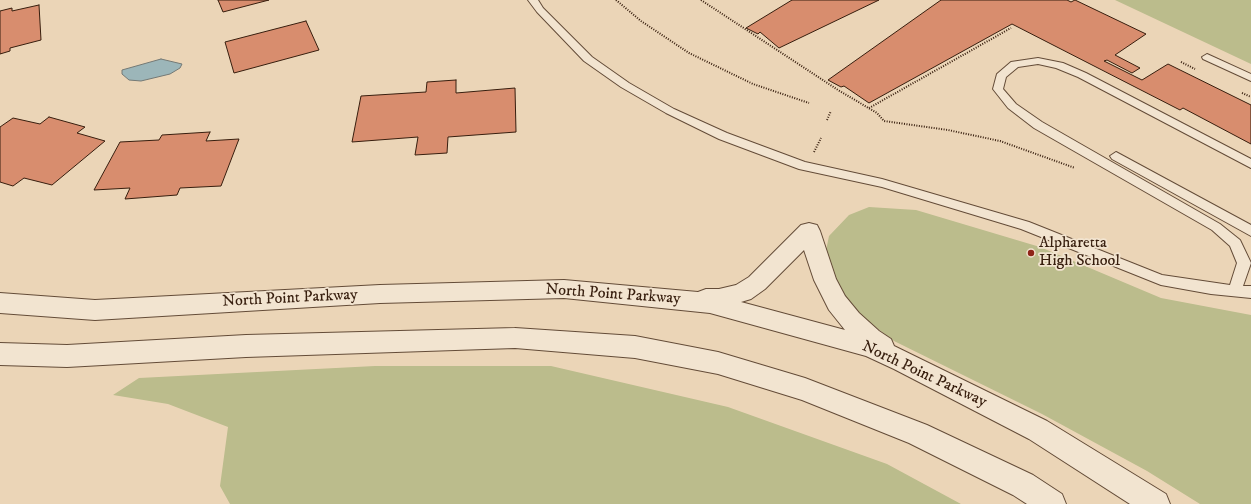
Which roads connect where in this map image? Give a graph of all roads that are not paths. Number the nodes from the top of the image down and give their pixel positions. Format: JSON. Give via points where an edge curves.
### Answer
{"nodes":[{"id":1,"x":533,"y":0,"type":"edge"},
{"id":2,"x":1207,"y":58,"type":"dead end"},
{"id":3,"x":1251,"y":78,"type":"edge"},
{"id":4,"x":1116,"y":156,"type":"dead end"},
{"id":5,"x":1251,"y":164,"type":"edge"},
{"id":6,"x":1165,"y":183,"type":"junction"},
{"id":7,"x":1156,"y":193,"type":"junction"},
{"id":8,"x":1251,"y":232,"type":"edge"},
{"id":9,"x":1234,"y":292,"type":"junction"},
{"id":10,"x":1251,"y":292,"type":"edge"},
{"id":11,"x":673,"y":300,"type":"junction"},
{"id":12,"x":0,"y":302,"type":"edge"},
{"id":13,"x":0,"y":354,"type":"edge"},
{"id":14,"x":903,"y":361,"type":"junction"},
{"id":15,"x":1052,"y":504,"type":"edge"},
{"id":16,"x":1156,"y":504,"type":"edge"}],
"edges":[{"from":1,"to":9,"type":"lane","via":[[588,60],[670,111],[723,136],[803,166],[882,183],[1025,225],[1161,280]]},
{"from":2,"to":3,"type":"lane"},
{"from":4,"to":6,"type":"lane"},
{"from":5,"to":7,"type":"lane","via":[[1082,74],[1059,65],[1038,61],[1016,64],[1001,76],[998,89],[1012,106],[1038,125]]},
{"from":6,"to":7,"type":"lane"},
{"from":6,"to":8,"type":"lane"},
{"from":7,"to":9,"type":"lane","via":[[1216,227],[1235,243],[1244,263]]},
{"from":9,"to":10,"type":"lane"},
{"from":11,"to":12,"type":"street","name":"North Point Parkway","via":[[564,289],[380,294],[95,310]]},
{"from":11,"to":14,"type":"street","name":"North Point Parkway","via":[[710,303],[871,347]]},
{"from":11,"to":14,"type":"street","via":[[719,299],[743,292],[776,266],[809,231],[825,280],[837,303],[870,338]]},
{"from":13,"to":15,"type":"street","via":[[67,356],[246,346],[515,338],[635,347],[718,363],[805,389],[918,434],[1023,485]]},
{"from":14,"to":16,"type":"street","name":"North Point Parkway","via":[[1038,430]]}]}
